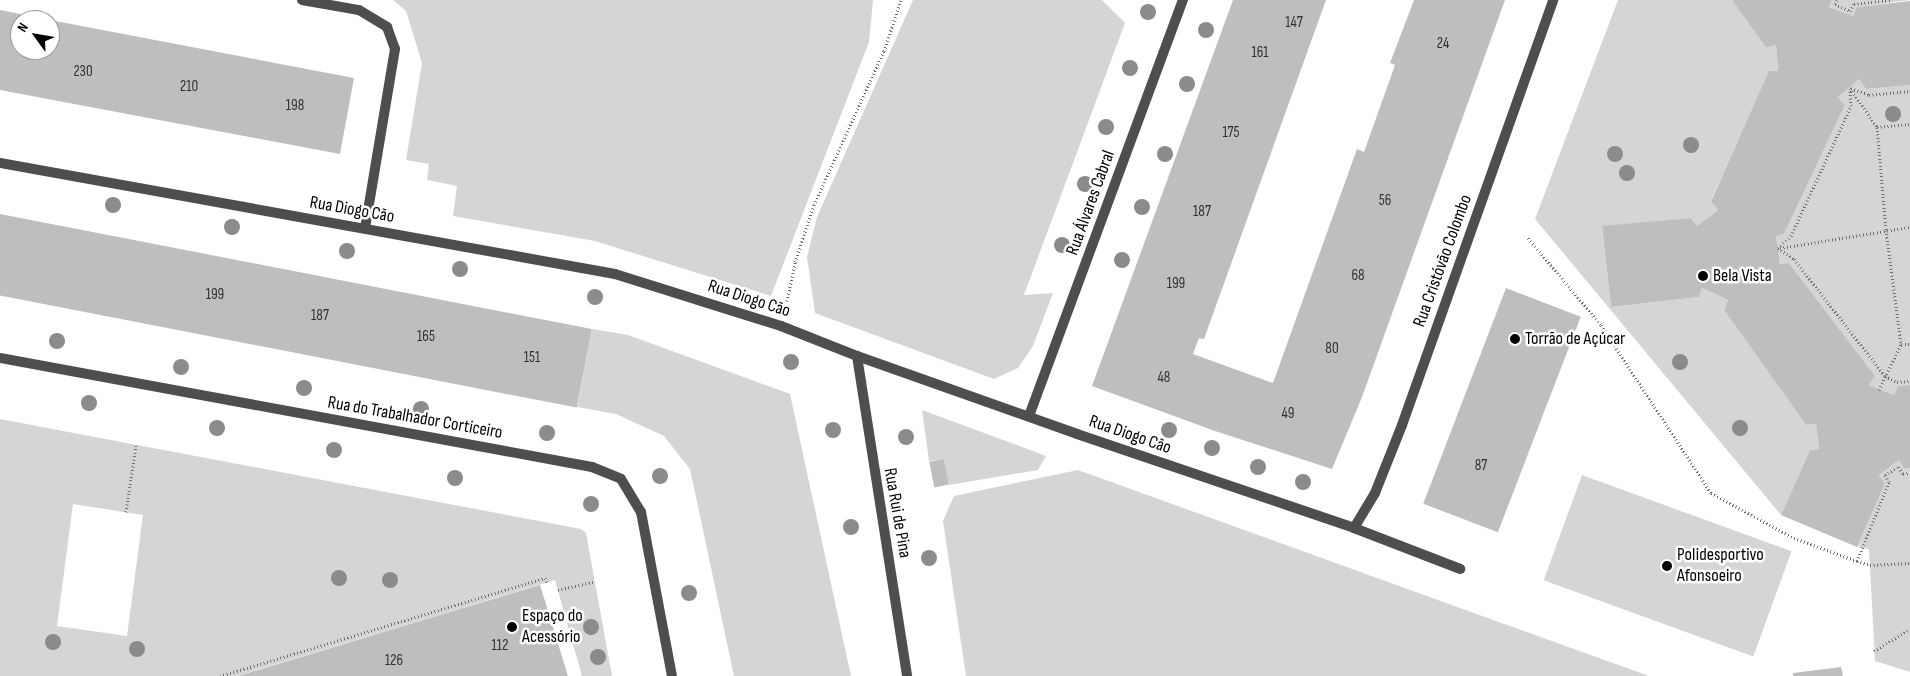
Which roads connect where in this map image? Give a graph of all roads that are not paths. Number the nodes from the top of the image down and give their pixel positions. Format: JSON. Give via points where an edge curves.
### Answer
{"nodes":[{"id":1,"x":302,"y":0,"type":"edge"},
{"id":2,"x":1183,"y":0,"type":"edge"},
{"id":3,"x":1553,"y":0,"type":"edge"},
{"id":4,"x":0,"y":162,"type":"edge"},
{"id":5,"x":365,"y":229,"type":"junction"},
{"id":6,"x":857,"y":356,"type":"junction"},
{"id":7,"x":0,"y":358,"type":"edge"},
{"id":8,"x":1030,"y":416,"type":"junction"},
{"id":9,"x":1354,"y":528,"type":"junction"},
{"id":10,"x":1460,"y":569,"type":"dead end"},
{"id":11,"x":672,"y":676,"type":"edge"},
{"id":12,"x":907,"y":676,"type":"edge"}],
"edges":[{"from":1,"to":5,"type":"street","via":[[359,10],[387,27],[395,49]]},
{"from":2,"to":8,"type":"street","name":"Rua Álvares Cabral"},
{"from":3,"to":9,"type":"street","name":"Rua Cristóvão Colombo","via":[[1402,424],[1375,494]]},
{"from":4,"to":5,"type":"street","name":"Rua Diogo Cão"},
{"from":5,"to":6,"type":"street","name":"Rua Diogo Cão","via":[[615,274],[781,326]]},
{"from":6,"to":8,"type":"street","name":"Rua Diogo Cão"},
{"from":6,"to":12,"type":"street","name":"Rua Rui de Pina"},
{"from":7,"to":11,"type":"street","name":"Rua do Trabalhador Corticeiro","via":[[592,467],[621,478],[640,512]]},
{"from":8,"to":9,"type":"street","name":"Rua Diogo Cão"},
{"from":9,"to":10,"type":"street","name":"Rua Diogo Cão"}]}
